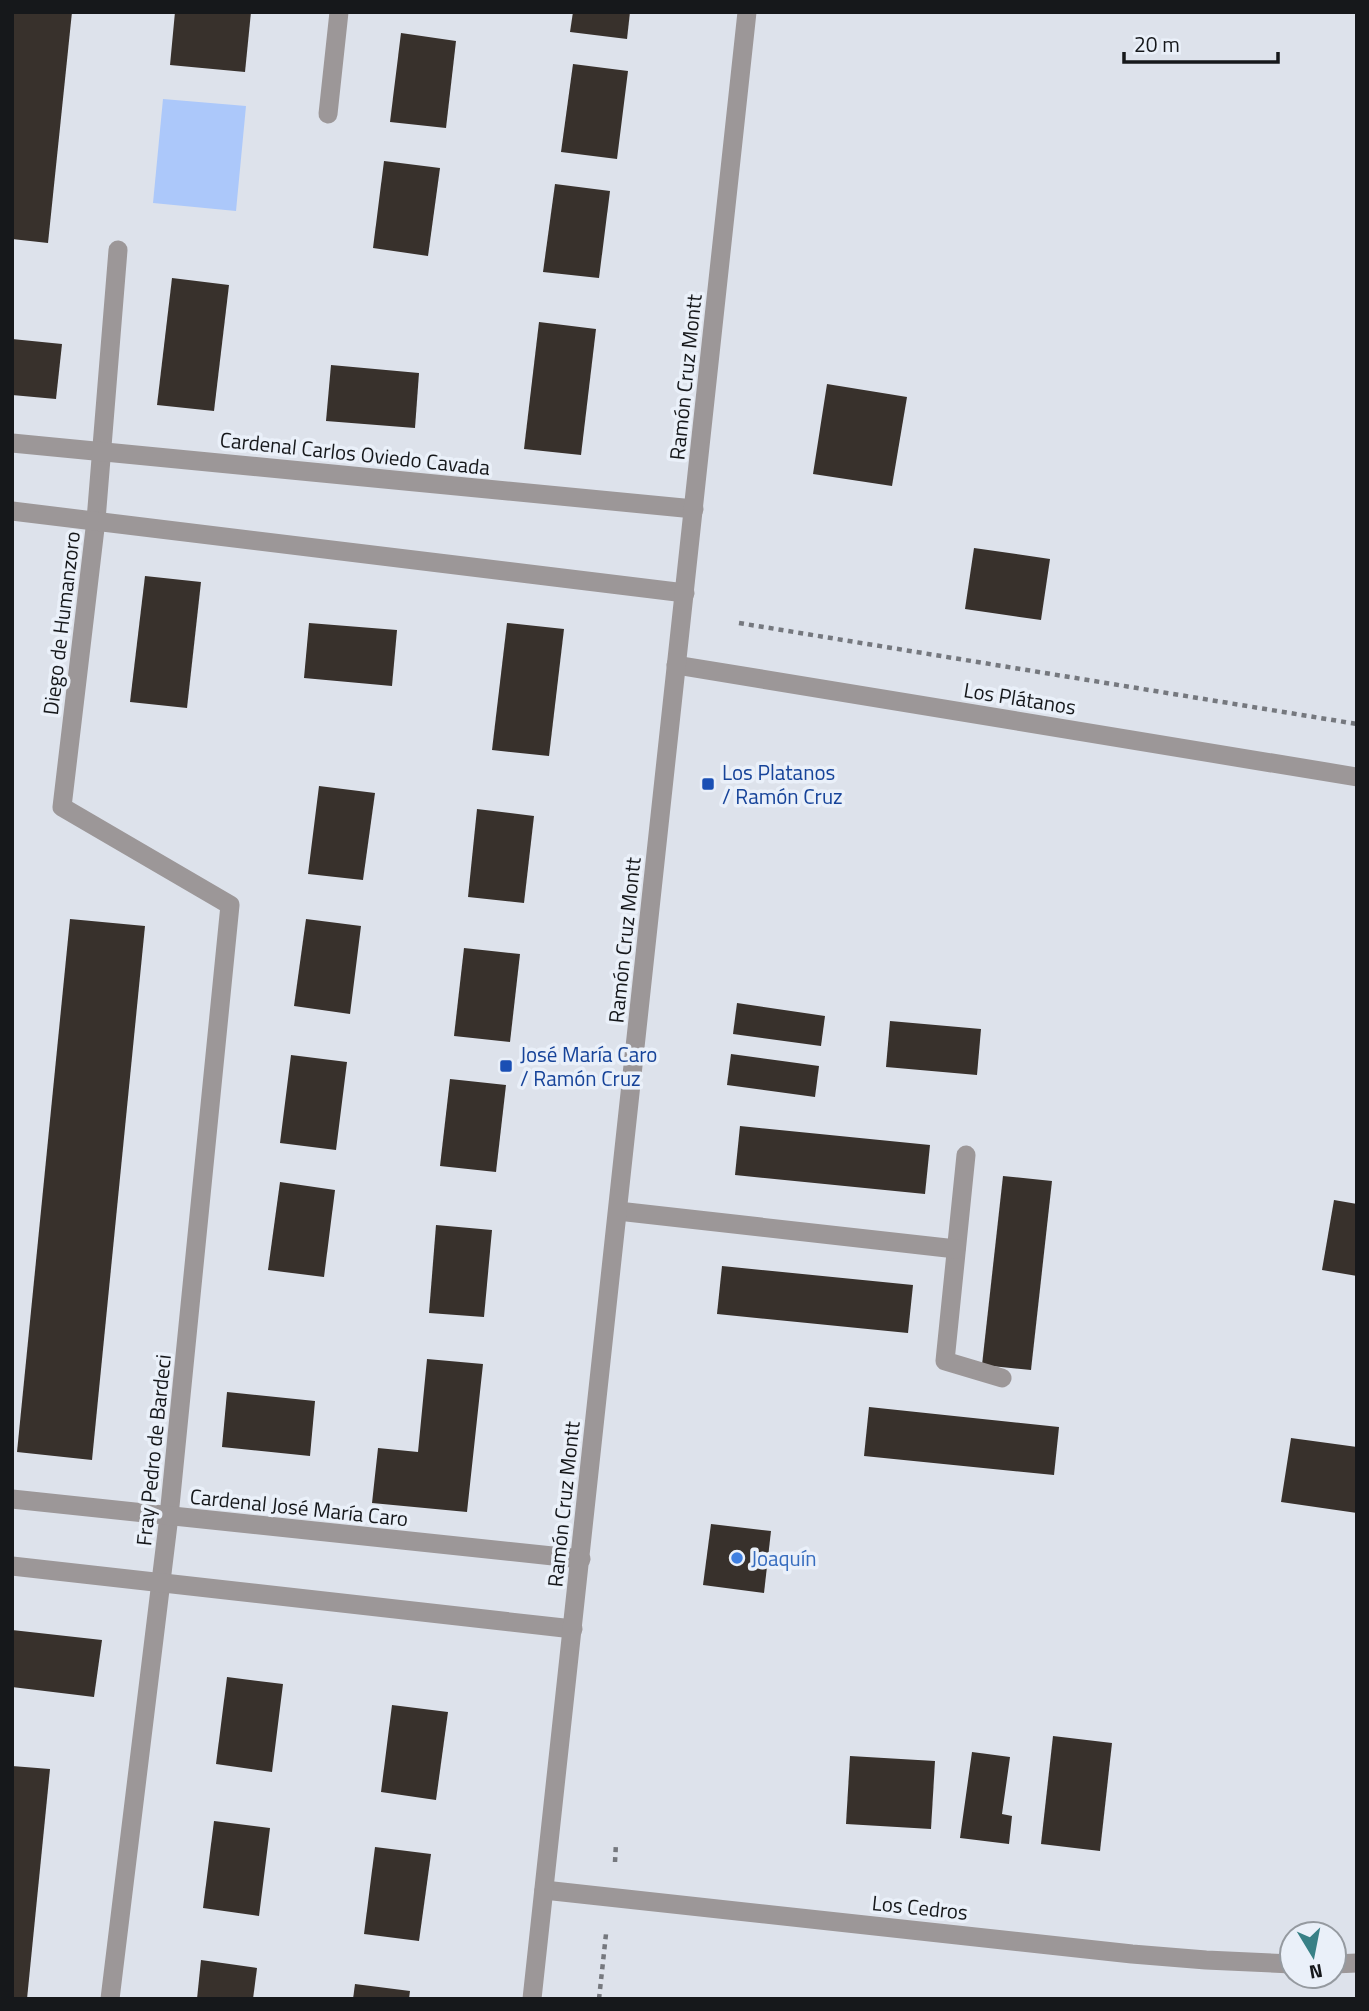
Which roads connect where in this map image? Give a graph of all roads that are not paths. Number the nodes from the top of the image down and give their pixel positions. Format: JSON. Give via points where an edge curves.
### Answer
{"nodes":[{"id":1,"x":339,"y":12,"type":"edge"},
{"id":2,"x":747,"y":12,"type":"edge"},
{"id":3,"x":328,"y":114,"type":"dead end"},
{"id":4,"x":118,"y":250,"type":"dead end"},
{"id":5,"x":12,"y":443,"type":"edge"},
{"id":6,"x":102,"y":451,"type":"junction"},
{"id":7,"x":694,"y":509,"type":"junction"},
{"id":8,"x":12,"y":510,"type":"edge"},
{"id":9,"x":96,"y":520,"type":"junction"},
{"id":10,"x":685,"y":593,"type":"junction"},
{"id":11,"x":676,"y":665,"type":"junction"},
{"id":12,"x":1357,"y":777,"type":"edge"},
{"id":13,"x":230,"y":905,"type":"joint"},
{"id":14,"x":966,"y":1155,"type":"dead end"},
{"id":15,"x":618,"y":1211,"type":"junction"},
{"id":16,"x":957,"y":1249,"type":"junction"},
{"id":17,"x":1002,"y":1378,"type":"dead end"},
{"id":18,"x":12,"y":1499,"type":"edge"},
{"id":19,"x":169,"y":1516,"type":"junction"},
{"id":20,"x":581,"y":1559,"type":"junction"},
{"id":21,"x":12,"y":1566,"type":"edge"},
{"id":22,"x":162,"y":1582,"type":"junction"},
{"id":23,"x":573,"y":1629,"type":"junction"},
{"id":24,"x":544,"y":1890,"type":"junction"},
{"id":25,"x":1278,"y":1963,"type":"edge"},
{"id":26,"x":110,"y":1999,"type":"edge"},
{"id":27,"x":532,"y":1999,"type":"edge"}],
"edges":[{"from":1,"to":3,"type":"street"},
{"from":2,"to":7,"type":"street","name":"Ramón Cruz Montt"},
{"from":4,"to":6,"type":"street","name":"Diego de Humanzoro"},
{"from":5,"to":6,"type":"street","name":"Cardenal Carlos Oviedo Cavada"},
{"from":6,"to":7,"type":"street","name":"Cardenal Carlos Oviedo Cavada"},
{"from":6,"to":9,"type":"street","name":"Diego de Humanzoro"},
{"from":7,"to":10,"type":"street","name":"Ramón Cruz Montt"},
{"from":8,"to":9,"type":"street"},
{"from":9,"to":10,"type":"street"},
{"from":9,"to":13,"type":"street","name":"Diego de Humanzoro","via":[[62,807]]},
{"from":10,"to":11,"type":"street","name":"Ramón Cruz Montt"},
{"from":11,"to":12,"type":"street","name":"Los Plátanos"},
{"from":11,"to":15,"type":"street","name":"Ramón Cruz Montt"},
{"from":13,"to":19,"type":"street","name":"Fray Pedro de Bardeci"},
{"from":14,"to":16,"type":"street"},
{"from":15,"to":16,"type":"street"},
{"from":15,"to":20,"type":"street","name":"Ramón Cruz Montt"},
{"from":16,"to":17,"type":"street","via":[[945,1361]]},
{"from":18,"to":19,"type":"street","name":"Cardenal José María Caro"},
{"from":19,"to":20,"type":"street","name":"Cardenal José María Caro"},
{"from":19,"to":22,"type":"street","name":"Fray Pedro de Bardeci"},
{"from":20,"to":23,"type":"street","name":"Ramón Cruz Montt"},
{"from":21,"to":22,"type":"street"},
{"from":22,"to":23,"type":"street"},
{"from":22,"to":26,"type":"street","name":"Fray Pedro de Bardeci"},
{"from":23,"to":24,"type":"street","name":"Ramón Cruz Montt"},
{"from":24,"to":25,"type":"street","name":"Los Cedros","via":[[1144,1955]]},
{"from":24,"to":27,"type":"street","name":"Ramón Cruz Montt"}]}
